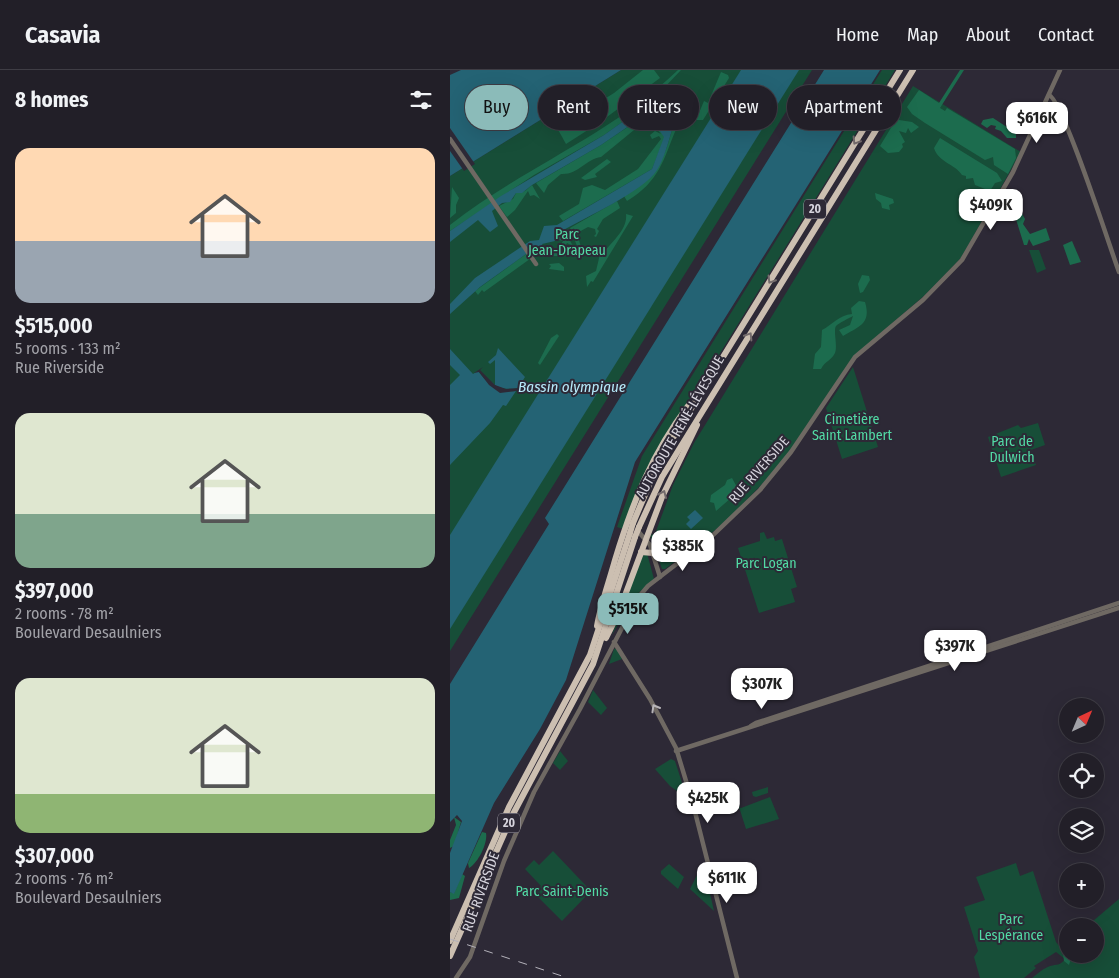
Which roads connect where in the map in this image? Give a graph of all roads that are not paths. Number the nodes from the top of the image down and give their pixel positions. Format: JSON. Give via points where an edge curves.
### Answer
{"nodes":[{"id":1,"x":900,"y":70,"type":"edge"},
{"id":2,"x":913,"y":70,"type":"edge"},
{"id":3,"x":1060,"y":70,"type":"edge"},
{"id":4,"x":1049,"y":95,"type":"junction"},
{"id":5,"x":450,"y":139,"type":"edge"},
{"id":6,"x":536,"y":264,"type":"dead end"},
{"id":7,"x":1119,"y":272,"type":"edge"},
{"id":8,"x":707,"y":403,"type":"junction"},
{"id":9,"x":632,"y":525,"type":"junction"},
{"id":10,"x":633,"y":535,"type":"junction"},
{"id":11,"x":646,"y":539,"type":"junction"},
{"id":12,"x":641,"y":552,"type":"junction"},
{"id":13,"x":652,"y":553,"type":"junction"},
{"id":14,"x":660,"y":577,"type":"junction"},
{"id":15,"x":1119,"y":604,"type":"edge"},
{"id":16,"x":1119,"y":608,"type":"edge"},
{"id":17,"x":614,"y":642,"type":"junction"},
{"id":18,"x":592,"y":650,"type":"junction"},
{"id":19,"x":595,"y":659,"type":"junction"},
{"id":20,"x":751,"y":726,"type":"junction"},
{"id":21,"x":676,"y":752,"type":"junction"},
{"id":22,"x":450,"y":939,"type":"edge"},
{"id":23,"x":450,"y":956,"type":"edge"},
{"id":24,"x":456,"y":978,"type":"edge"},
{"id":25,"x":737,"y":978,"type":"edge"}],
"edges":[{"from":1,"to":9,"type":"highway","name":"AUTOROUTE RENÉ-LÉVESQUE","number":"20","one_way":true,"via":[[666,451]]},
{"from":8,"to":2,"type":"highway","name":"AUTOROUTE RENÉ-LÉVESQUE","number":"20","one_way":true},
{"from":3,"to":4,"type":"street","name":"RUE RIVERSIDE"},
{"from":4,"to":7,"type":"street","via":[[1054,97],[1068,126]]},
{"from":4,"to":14,"type":"street","name":"RUE RIVERSIDE","via":[[1010,179],[960,262],[927,296],[856,357],[791,452],[762,488],[705,543]]},
{"from":5,"to":6,"type":"street"},
{"from":8,"to":9,"type":"highway","name":"AUTOROUTE RENÉ-LÉVESQUE","number":"20"},
{"from":11,"to":8,"type":"highway","one_way":true,"via":[[662,497]]},
{"from":9,"to":10,"type":"highway","name":"AUTOROUTE RENÉ-LÉVESQUE","number":"20","bridge":true},
{"from":9,"to":11,"type":"street"},
{"from":9,"to":18,"type":"highway","via":[[600,611]]},
{"from":10,"to":18,"type":"highway","name":"AUTOROUTE RENÉ-LÉVESQUE","number":"20"},
{"from":10,"to":19,"type":"highway","name":"AUTOROUTE RENÉ-LÉVESQUE","number":"20"},
{"from":11,"to":12,"type":"highway"},
{"from":11,"to":13,"type":"street"},
{"from":12,"to":13,"type":"highway"},
{"from":12,"to":19,"type":"highway","via":[[615,623]]},
{"from":13,"to":14,"type":"street"},
{"from":14,"to":17,"type":"street","name":"RUE RIVERSIDE","via":[[638,597]]},
{"from":15,"to":20,"type":"street"},
{"from":16,"to":20,"type":"street"},
{"from":21,"to":17,"type":"street","one_way":true,"via":[[670,734]]},
{"from":17,"to":24,"type":"street","name":"RUE RIVERSIDE","via":[[534,792],[504,862],[470,957]]},
{"from":18,"to":22,"type":"highway","name":"AUTOROUTE RENÉ-LÉVESQUE","number":"20","via":[[509,807]]},
{"from":19,"to":23,"type":"highway","name":"AUTOROUTE RENÉ-LÉVESQUE","number":"20","via":[[512,816]]},
{"from":20,"to":21,"type":"street"},
{"from":21,"to":25,"type":"street"}]}
